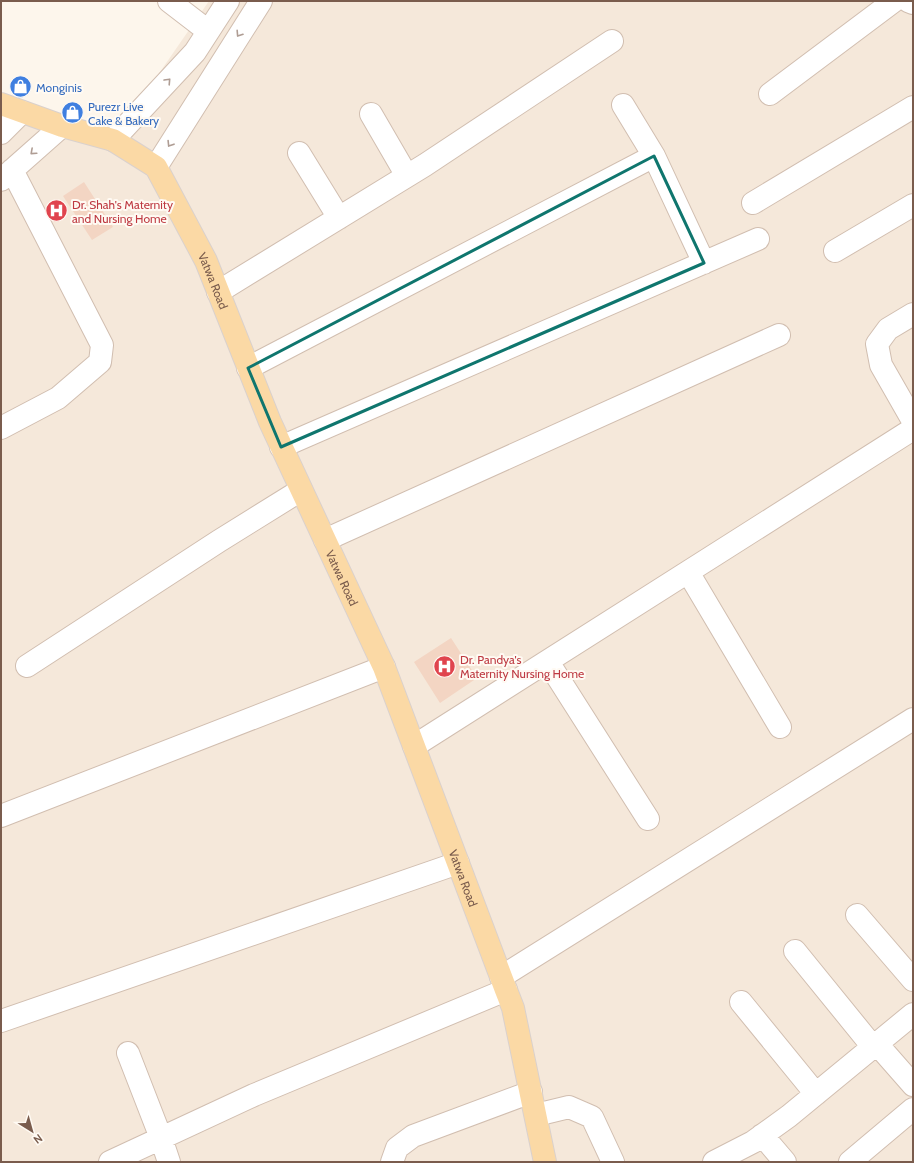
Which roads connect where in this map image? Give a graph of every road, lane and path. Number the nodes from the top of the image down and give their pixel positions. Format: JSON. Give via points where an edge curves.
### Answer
{"nodes":[{"id":1,"x":169,"y":1,"type":"edge"},
{"id":2,"x":228,"y":1,"type":"edge"},
{"id":3,"x":260,"y":1,"type":"edge"},
{"id":4,"x":894,"y":1,"type":"edge"},
{"id":5,"x":908,"y":1,"type":"edge"},
{"id":6,"x":913,"y":2,"type":"edge"},
{"id":7,"x":208,"y":31,"type":"junction"},
{"id":8,"x":612,"y":41,"type":"dead end"},
{"id":9,"x":770,"y":94,"type":"dead end"},
{"id":10,"x":1,"y":104,"type":"edge"},
{"id":11,"x":623,"y":105,"type":"dead end"},
{"id":12,"x":913,"y":107,"type":"edge"},
{"id":13,"x":22,"y":112,"type":"junction"},
{"id":14,"x":371,"y":114,"type":"dead end"},
{"id":15,"x":62,"y":126,"type":"junction"},
{"id":16,"x":1,"y":133,"type":"edge"},
{"id":17,"x":113,"y":140,"type":"junction"},
{"id":18,"x":300,"y":153,"type":"dead end"},
{"id":19,"x":654,"y":156,"type":"junction"},
{"id":20,"x":156,"y":167,"type":"junction"},
{"id":21,"x":7,"y":175,"type":"edge"},
{"id":22,"x":407,"y":176,"type":"junction"},
{"id":23,"x":753,"y":202,"type":"dead end"},
{"id":24,"x":913,"y":206,"type":"edge"},
{"id":25,"x":339,"y":218,"type":"junction"},
{"id":26,"x":758,"y":239,"type":"dead end"},
{"id":27,"x":835,"y":251,"type":"dead end"},
{"id":28,"x":704,"y":263,"type":"junction"},
{"id":29,"x":218,"y":292,"type":"junction"},
{"id":30,"x":913,"y":314,"type":"edge"},
{"id":31,"x":779,"y":335,"type":"dead end"},
{"id":32,"x":248,"y":368,"type":"junction"},
{"id":33,"x":913,"y":421,"type":"edge"},
{"id":34,"x":1,"y":428,"type":"edge"},
{"id":35,"x":913,"y":429,"type":"edge"},
{"id":36,"x":281,"y":447,"type":"junction"},
{"id":37,"x":301,"y":490,"type":"junction"},
{"id":38,"x":325,"y":540,"type":"junction"},
{"id":39,"x":688,"y":572,"type":"junction"},
{"id":40,"x":548,"y":662,"type":"junction"},
{"id":41,"x":28,"y":666,"type":"dead end"},
{"id":42,"x":384,"y":667,"type":"junction"},
{"id":43,"x":913,"y":719,"type":"edge"},
{"id":44,"x":780,"y":727,"type":"dead end"},
{"id":45,"x":414,"y":746,"type":"junction"},
{"id":46,"x":1,"y":816,"type":"edge"},
{"id":47,"x":648,"y":819,"type":"dead end"},
{"id":48,"x":458,"y":863,"type":"junction"},
{"id":49,"x":857,"y":914,"type":"dead end"},
{"id":50,"x":796,"y":951,"type":"dead end"},
{"id":51,"x":913,"y":980,"type":"edge"},
{"id":52,"x":504,"y":983,"type":"junction"},
{"id":53,"x":741,"y":1002,"type":"dead end"},
{"id":54,"x":913,"y":1014,"type":"edge"},
{"id":55,"x":1,"y":1021,"type":"edge"},
{"id":56,"x":875,"y":1045,"type":"junction"},
{"id":57,"x":128,"y":1053,"type":"dead end"},
{"id":58,"x":913,"y":1085,"type":"edge"},
{"id":59,"x":531,"y":1092,"type":"junction"},
{"id":60,"x":816,"y":1094,"type":"junction"},
{"id":61,"x":913,"y":1109,"type":"edge"},
{"id":62,"x":536,"y":1115,"type":"junction"},
{"id":63,"x":762,"y":1135,"type":"junction"},
{"id":64,"x":161,"y":1138,"type":"junction"},
{"id":65,"x":860,"y":1159,"type":"edge"},
{"id":66,"x":110,"y":1162,"type":"edge"},
{"id":67,"x":169,"y":1162,"type":"edge"},
{"id":68,"x":392,"y":1162,"type":"edge"},
{"id":69,"x":545,"y":1162,"type":"edge"},
{"id":70,"x":613,"y":1162,"type":"edge"},
{"id":71,"x":714,"y":1162,"type":"edge"},
{"id":72,"x":785,"y":1162,"type":"edge"}],
"edges":[{"from":1,"to":7,"type":"street"},
{"from":2,"to":7,"type":"street"},
{"from":3,"to":20,"type":"street","one_way":true},
{"from":4,"to":9,"type":"street"},
{"from":5,"to":6,"type":"street"},
{"from":17,"to":7,"type":"street","one_way":true,"via":[[195,52]]},
{"from":8,"to":22,"type":"street"},
{"from":10,"to":13,"type":"main road","name":"Vatwa Road"},
{"from":11,"to":19,"type":"street"},
{"from":12,"to":23,"type":"street"},
{"from":13,"to":15,"type":"main road","name":"Vatwa Road"},
{"from":13,"to":16,"type":"street"},
{"from":14,"to":22,"type":"street"},
{"from":15,"to":17,"type":"main road","name":"Vatwa Road"},
{"from":15,"to":21,"type":"street","one_way":true},
{"from":17,"to":20,"type":"main road","name":"Vatwa Road"},
{"from":18,"to":25,"type":"street"},
{"from":19,"to":28,"type":"street"},
{"from":19,"to":32,"type":"street"},
{"from":20,"to":29,"type":"main road","name":"Vatwa Road","via":[[206,261]]},
{"from":21,"to":34,"type":"street","via":[[102,345],[100,362],[58,398]]},
{"from":22,"to":25,"type":"street"},
{"from":24,"to":27,"type":"street"},
{"from":25,"to":29,"type":"street"},
{"from":26,"to":28,"type":"street"},
{"from":28,"to":36,"type":"street"},
{"from":29,"to":32,"type":"main road","name":"Vatwa Road"},
{"from":30,"to":33,"type":"street","via":[[888,329],[877,344],[881,365]]},
{"from":31,"to":38,"type":"street"},
{"from":32,"to":36,"type":"main road","name":"Vatwa Road"},
{"from":35,"to":39,"type":"street"},
{"from":36,"to":37,"type":"main road","name":"Vatwa Road"},
{"from":37,"to":38,"type":"main road","name":"Vatwa Road"},
{"from":37,"to":41,"type":"street"},
{"from":38,"to":42,"type":"main road","name":"Vatwa Road"},
{"from":39,"to":40,"type":"street"},
{"from":39,"to":44,"type":"street"},
{"from":40,"to":45,"type":"street"},
{"from":40,"to":47,"type":"street"},
{"from":42,"to":45,"type":"main road","name":"Vatwa Road"},
{"from":42,"to":46,"type":"street"},
{"from":43,"to":52,"type":"street"},
{"from":45,"to":48,"type":"main road","name":"Vatwa Road"},
{"from":48,"to":52,"type":"main road","name":"Vatwa Road"},
{"from":48,"to":55,"type":"street"},
{"from":49,"to":51,"type":"street"},
{"from":50,"to":56,"type":"street"},
{"from":52,"to":59,"type":"main road","name":"Vatwa Road","via":[[513,1008]]},
{"from":52,"to":64,"type":"street"},
{"from":53,"to":60,"type":"street"},
{"from":54,"to":56,"type":"street"},
{"from":56,"to":58,"type":"street"},
{"from":56,"to":60,"type":"street"},
{"from":57,"to":64,"type":"street"},
{"from":59,"to":62,"type":"main road","name":"Vatwa Road"},
{"from":59,"to":68,"type":"street","via":[[413,1136],[397,1148]]},
{"from":60,"to":63,"type":"street"},
{"from":61,"to":65,"type":"street"},
{"from":62,"to":69,"type":"main road","name":"Vatwa Road"},
{"from":62,"to":70,"type":"street","via":[[569,1107],[592,1117]]},
{"from":63,"to":71,"type":"street"},
{"from":63,"to":72,"type":"street"},
{"from":64,"to":66,"type":"street"},
{"from":64,"to":67,"type":"street"}]}
